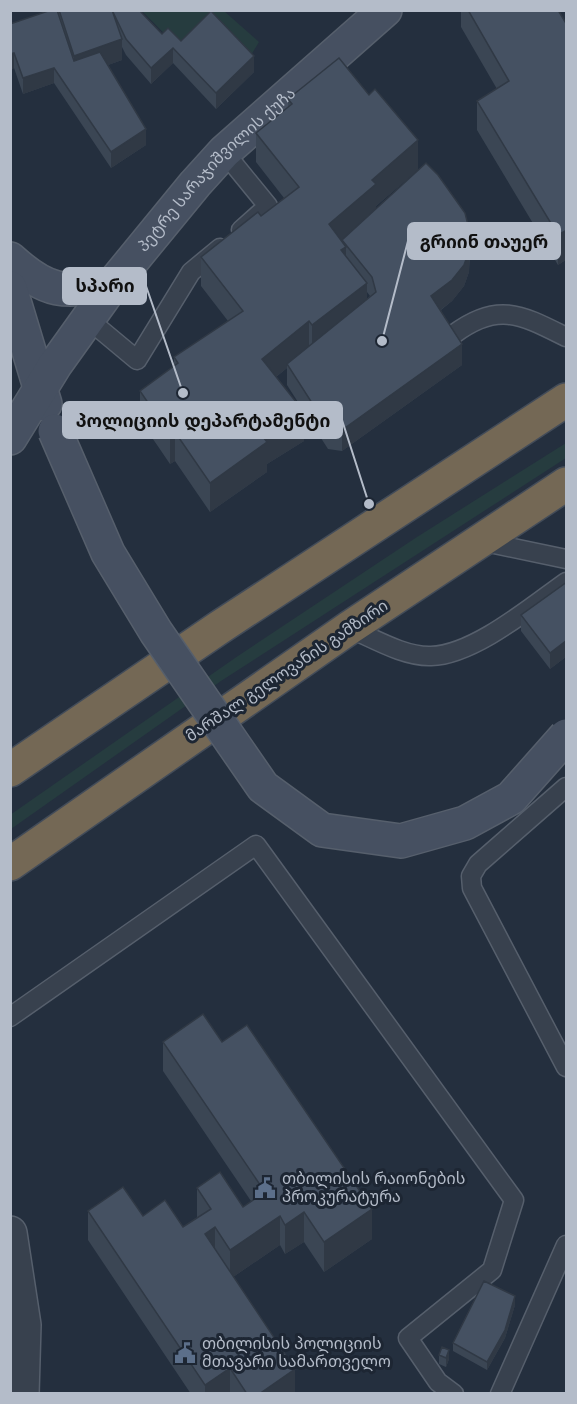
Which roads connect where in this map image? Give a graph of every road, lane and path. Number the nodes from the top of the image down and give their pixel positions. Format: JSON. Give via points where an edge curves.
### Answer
{"nodes":[{"id":1,"x":385,"y":10,"type":"edge"},
{"id":2,"x":224,"y":152,"type":"junction"},
{"id":3,"x":10,"y":259,"type":"edge"},
{"id":4,"x":113,"y":284,"type":"junction"},
{"id":5,"x":10,"y":288,"type":"edge"},
{"id":6,"x":89,"y":321,"type":"junction"},
{"id":7,"x":454,"y":334,"type":"edge"},
{"id":8,"x":567,"y":337,"type":"edge"},
{"id":9,"x":39,"y":389,"type":"junction"},
{"id":10,"x":567,"y":400,"type":"edge"},
{"id":11,"x":10,"y":438,"type":"edge"},
{"id":12,"x":567,"y":484,"type":"edge"},
{"id":13,"x":478,"y":540,"type":"junction"},
{"id":14,"x":567,"y":559,"type":"edge"},
{"id":15,"x":567,"y":582,"type":"edge"},
{"id":16,"x":349,"y":628,"type":"junction"},
{"id":17,"x":567,"y":736,"type":"edge"},
{"id":18,"x":10,"y":770,"type":"edge"},
{"id":19,"x":567,"y":787,"type":"edge"},
{"id":20,"x":10,"y":864,"type":"edge"},
{"id":21,"x":10,"y":1017,"type":"edge"},
{"id":22,"x":567,"y":1067,"type":"edge"},
{"id":23,"x":10,"y":1233,"type":"edge"},
{"id":24,"x":567,"y":1245,"type":"edge"},
{"id":25,"x":22,"y":1394,"type":"edge"},
{"id":26,"x":454,"y":1394,"type":"edge"},
{"id":27,"x":500,"y":1394,"type":"edge"}],
"edges":[{"from":1,"to":2,"type":"main road","name":"პეტრე სარაჯიშვილის ქუჩა"},
{"from":2,"to":4,"type":"main road","name":"პეტრე სარაჯიშვილის ქუჩა"},
{"from":2,"to":6,"type":"lane","via":[[268,206],[191,272],[137,360]]},
{"from":3,"to":4,"type":"main road","via":[[52,288],[70,291]]},
{"from":4,"to":6,"type":"main road","name":"პეტრე სარაჯიშვილის ქუჩა"},
{"from":5,"to":9,"type":"main road"},
{"from":6,"to":9,"type":"main road","name":"პეტრე სარაჯიშვილის ქუჩა"},
{"from":7,"to":8,"type":"lane","via":[[472,320],[494,314],[525,316]]},
{"from":9,"to":11,"type":"main road","name":"პეტრე სარაჯიშვილის ქუჩა"},
{"from":9,"to":17,"type":"main road","bridge":true,"via":[[108,554],[156,632],[263,787],[322,830],[401,841],[465,823],[511,798]]},
{"from":10,"to":18,"type":"highway"},
{"from":12,"to":13,"type":"highway","name":"მარშალ გელოვანის გამზირი"},
{"from":13,"to":14,"type":"lane"},
{"from":13,"to":16,"type":"highway","name":"მარშალ გელოვანის გამზირი"},
{"from":15,"to":16,"type":"lane","via":[[494,633],[432,656],[412,653]]},
{"from":16,"to":20,"type":"highway","name":"მარშალ გელოვანის გამზირი"},
{"from":19,"to":22,"type":"lane","via":[[478,864],[471,876],[477,898]]},
{"from":21,"to":26,"type":"lane","via":[[256,845],[514,1200],[492,1270],[408,1338],[438,1382]]},
{"from":23,"to":25,"type":"street","via":[[24,1325]]},
{"from":24,"to":27,"type":"lane"}]}
